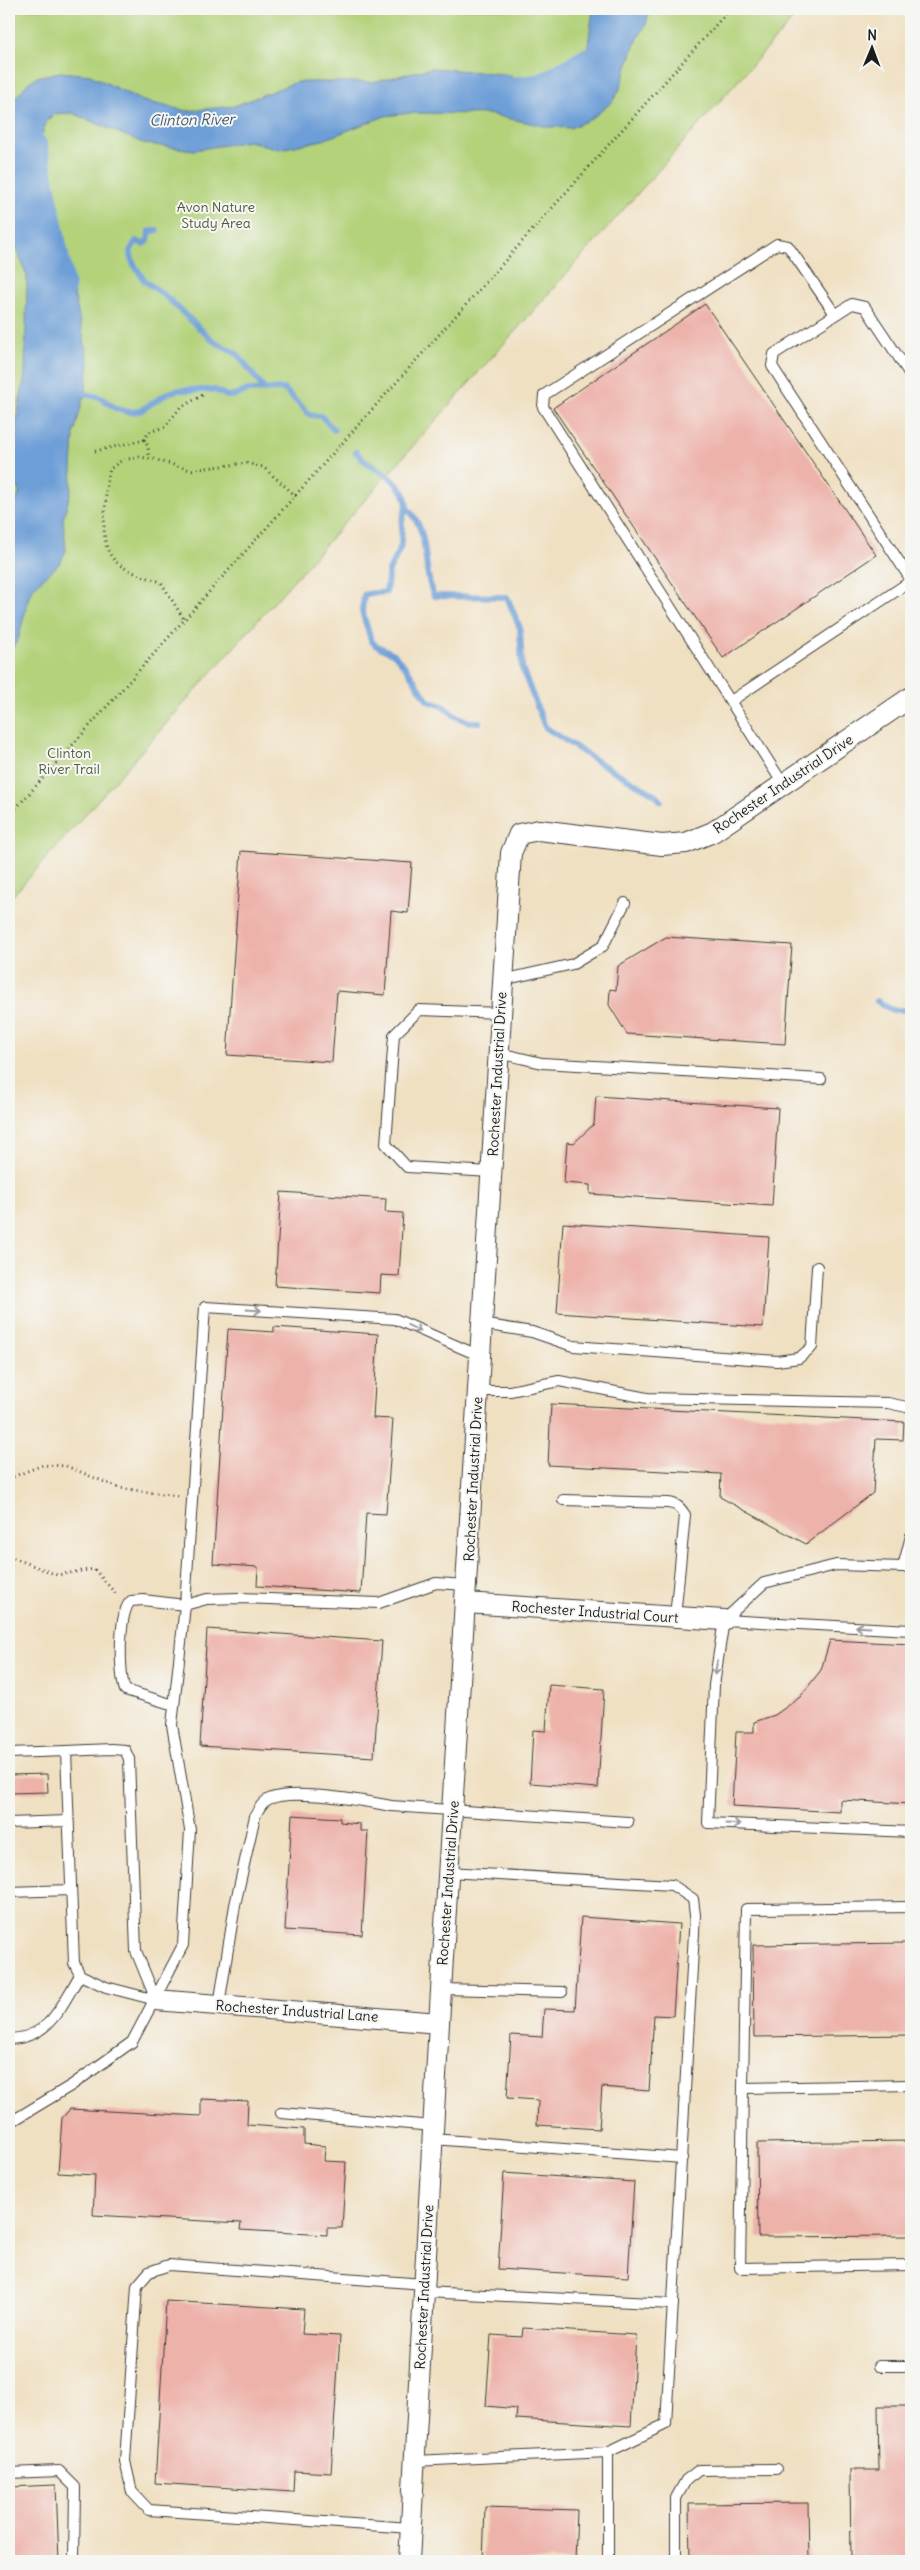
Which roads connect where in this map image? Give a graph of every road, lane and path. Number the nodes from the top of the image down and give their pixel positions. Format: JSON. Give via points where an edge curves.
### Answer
{"nodes":[{"id":1,"x":730,"y":9,"type":"edge"},
{"id":2,"x":835,"y":314,"type":"junction"},
{"id":3,"x":911,"y":376,"type":"edge"},
{"id":4,"x":203,"y":395,"type":"dead end"},
{"id":5,"x":144,"y":440,"type":"junction"},
{"id":6,"x":95,"y":451,"type":"dead end"},
{"id":7,"x":149,"y":458,"type":"junction"},
{"id":8,"x":296,"y":496,"type":"junction"},
{"id":9,"x":911,"y":580,"type":"edge"},
{"id":10,"x":183,"y":618,"type":"junction"},
{"id":11,"x":911,"y":698,"type":"edge"},
{"id":12,"x":731,"y":701,"type":"junction"},
{"id":13,"x":783,"y":784,"type":"junction"},
{"id":14,"x":9,"y":816,"type":"edge"},
{"id":15,"x":625,"y":903,"type":"dead end"},
{"id":16,"x":503,"y":980,"type":"junction"},
{"id":17,"x":501,"y":1013,"type":"junction"},
{"id":18,"x":498,"y":1053,"type":"junction"},
{"id":19,"x":821,"y":1079,"type":"dead end"},
{"id":20,"x":491,"y":1172,"type":"junction"},
{"id":21,"x":816,"y":1267,"type":"dead end"},
{"id":22,"x":482,"y":1324,"type":"junction"},
{"id":23,"x":480,"y":1356,"type":"junction"},
{"id":24,"x":478,"y":1391,"type":"junction"},
{"id":25,"x":911,"y":1408,"type":"edge"},
{"id":26,"x":9,"y":1475,"type":"edge"},
{"id":27,"x":192,"y":1498,"type":"junction"},
{"id":28,"x":563,"y":1500,"type":"dead end"},
{"id":29,"x":911,"y":1536,"type":"edge"},
{"id":30,"x":9,"y":1556,"type":"edge"},
{"id":31,"x":466,"y":1594,"type":"junction"},
{"id":32,"x":126,"y":1604,"type":"junction"},
{"id":33,"x":185,"y":1605,"type":"junction"},
{"id":34,"x":675,"y":1617,"type":"junction"},
{"id":35,"x":724,"y":1620,"type":"junction"},
{"id":36,"x":911,"y":1630,"type":"edge"},
{"id":37,"x":174,"y":1705,"type":"junction"},
{"id":38,"x":66,"y":1751,"type":"junction"},
{"id":39,"x":9,"y":1753,"type":"edge"},
{"id":40,"x":452,"y":1810,"type":"junction"},
{"id":41,"x":68,"y":1821,"type":"junction"},
{"id":42,"x":628,"y":1822,"type":"dead end"},
{"id":43,"x":9,"y":1823,"type":"edge"},
{"id":44,"x":911,"y":1832,"type":"edge"},
{"id":45,"x":448,"y":1872,"type":"junction"},
{"id":46,"x":71,"y":1890,"type":"junction"},
{"id":47,"x":9,"y":1892,"type":"edge"},
{"id":48,"x":911,"y":1907,"type":"edge"},
{"id":49,"x":80,"y":1975,"type":"junction"},
{"id":50,"x":441,"y":1989,"type":"junction"},
{"id":51,"x":562,"y":1992,"type":"dead end"},
{"id":52,"x":156,"y":2000,"type":"junction"},
{"id":53,"x":219,"y":2005,"type":"junction"},
{"id":54,"x":439,"y":2022,"type":"junction"},
{"id":55,"x":9,"y":2039,"type":"edge"},
{"id":56,"x":911,"y":2085,"type":"edge"},
{"id":57,"x":744,"y":2088,"type":"junction"},
{"id":58,"x":281,"y":2114,"type":"dead end"},
{"id":59,"x":9,"y":2123,"type":"edge"},
{"id":60,"x":433,"y":2132,"type":"junction"},
{"id":61,"x":682,"y":2158,"type":"junction"},
{"id":62,"x":911,"y":2265,"type":"edge"},
{"id":63,"x":424,"y":2288,"type":"junction"},
{"id":64,"x":673,"y":2304,"type":"junction"},
{"id":65,"x":879,"y":2366,"type":"dead end"},
{"id":66,"x":911,"y":2366,"type":"edge"},
{"id":67,"x":608,"y":2452,"type":"junction"},
{"id":68,"x":414,"y":2461,"type":"junction"},
{"id":69,"x":776,"y":2469,"type":"dead end"},
{"id":70,"x":9,"y":2473,"type":"edge"},
{"id":71,"x":411,"y":2528,"type":"junction"},
{"id":72,"x":74,"y":2561,"type":"edge"},
{"id":73,"x":409,"y":2561,"type":"edge"},
{"id":74,"x":608,"y":2561,"type":"edge"},
{"id":75,"x":676,"y":2561,"type":"edge"}],
"edges":[{"from":1,"to":8,"type":"path"},
{"from":2,"to":3,"type":"lane","via":[[852,304],[865,306]]},
{"from":2,"to":9,"type":"lane","via":[[774,354],[772,366]]},
{"from":2,"to":12,"type":"lane","via":[[788,246],[777,244],[544,395],[543,407]]},
{"from":4,"to":5,"type":"path","via":[[180,408],[165,427],[148,432]]},
{"from":5,"to":6,"type":"path"},
{"from":5,"to":7,"type":"path"},
{"from":7,"to":8,"type":"path","via":[[190,470],[246,463],[263,467]]},
{"from":7,"to":10,"type":"path","via":[[122,460],[110,469],[103,537],[115,560],[130,573],[161,582]]},
{"from":8,"to":10,"type":"path"},
{"from":9,"to":12,"type":"lane"},
{"from":10,"to":14,"type":"path"},
{"from":11,"to":13,"type":"street","name":"Rochester Industrial Drive"},
{"from":12,"to":13,"type":"lane"},
{"from":13,"to":16,"type":"street","name":"Rochester Industrial Drive","via":[[713,832],[686,843],[662,845],[539,830],[519,834],[511,853]]},
{"from":15,"to":16,"type":"lane","via":[[603,946],[573,964]]},
{"from":16,"to":17,"type":"street","name":"Rochester Industrial Drive"},
{"from":17,"to":18,"type":"street","name":"Rochester Industrial Drive"},
{"from":17,"to":20,"type":"lane","via":[[419,1010],[394,1035],[386,1144],[407,1167]]},
{"from":18,"to":19,"type":"lane","via":[[542,1064]]},
{"from":18,"to":20,"type":"street","name":"Rochester Industrial Drive"},
{"from":20,"to":22,"type":"street","name":"Rochester Industrial Drive"},
{"from":21,"to":22,"type":"lane","via":[[812,1347],[799,1358],[777,1361],[573,1346],[532,1332]]},
{"from":22,"to":23,"type":"street","name":"Rochester Industrial Drive"},
{"from":23,"to":24,"type":"street","name":"Rochester Industrial Drive"},
{"from":27,"to":23,"type":"lane","one_way":true,"via":[[205,1307],[395,1319]]},
{"from":24,"to":25,"type":"lane","via":[[510,1391],[559,1381],[647,1398],[888,1403]]},
{"from":24,"to":31,"type":"street","name":"Rochester Industrial Drive"},
{"from":26,"to":27,"type":"path","via":[[12,1477],[43,1465],[66,1466],[119,1488]]},
{"from":27,"to":33,"type":"lane"},
{"from":28,"to":34,"type":"lane","via":[[668,1503],[676,1504],[682,1510],[685,1515]]},
{"from":29,"to":35,"type":"lane","via":[[903,1567],[836,1565],[764,1582]]},
{"from":30,"to":32,"type":"path","via":[[57,1575],[94,1569]]},
{"from":31,"to":33,"type":"lane","via":[[436,1582],[379,1603],[238,1598],[207,1599]]},
{"from":31,"to":34,"type":"street","name":"Rochester Industrial Court"},
{"from":31,"to":40,"type":"street","name":"Rochester Industrial Drive"},
{"from":32,"to":33,"type":"lane","via":[[143,1600]]},
{"from":32,"to":37,"type":"lane","via":[[120,1668],[125,1690]]},
{"from":33,"to":37,"type":"lane"},
{"from":34,"to":35,"type":"street","name":"Rochester Industrial Court"},
{"from":36,"to":35,"type":"lane","one_way":true},
{"from":35,"to":44,"type":"lane","one_way":true,"via":[[714,1685],[708,1823]]},
{"from":37,"to":52,"type":"lane","via":[[172,1725],[190,1830],[183,1945]]},
{"from":38,"to":39,"type":"lane"},
{"from":38,"to":41,"type":"lane"},
{"from":38,"to":52,"type":"lane","via":[[125,1750],[129,1759],[136,1951]]},
{"from":40,"to":42,"type":"lane"},
{"from":40,"to":45,"type":"street","name":"Rochester Industrial Drive"},
{"from":40,"to":53,"type":"lane","via":[[391,1806],[354,1798],[288,1795],[270,1798],[261,1805],[255,1816],[235,1905]]},
{"from":41,"to":43,"type":"lane"},
{"from":41,"to":46,"type":"lane"},
{"from":45,"to":50,"type":"street","name":"Rochester Industrial Drive"},
{"from":45,"to":61,"type":"lane","via":[[672,1885],[693,1899],[696,1915]]},
{"from":46,"to":47,"type":"lane"},
{"from":46,"to":49,"type":"lane","via":[[74,1962]]},
{"from":48,"to":57,"type":"lane","via":[[746,1909]]},
{"from":49,"to":52,"type":"lane","via":[[106,1987]]},
{"from":49,"to":55,"type":"lane","via":[[40,2032]]},
{"from":50,"to":51,"type":"lane"},
{"from":50,"to":54,"type":"street","name":"Rochester Industrial Drive"},
{"from":52,"to":53,"type":"street","name":"Rochester Industrial Lane"},
{"from":52,"to":59,"type":"lane","via":[[132,2042],[72,2085]]},
{"from":53,"to":54,"type":"street","name":"Rochester Industrial Lane"},
{"from":54,"to":60,"type":"street","name":"Rochester Industrial Drive"},
{"from":56,"to":57,"type":"lane"},
{"from":57,"to":62,"type":"lane","via":[[740,2268]]},
{"from":58,"to":60,"type":"lane"},
{"from":60,"to":61,"type":"lane"},
{"from":60,"to":63,"type":"street","name":"Rochester Industrial Drive"},
{"from":61,"to":64,"type":"lane"},
{"from":63,"to":64,"type":"lane"},
{"from":63,"to":68,"type":"street","name":"Rochester Industrial Drive"},
{"from":63,"to":71,"type":"lane","via":[[169,2265],[148,2272],[137,2286],[125,2461],[132,2492],[149,2510]]},
{"from":64,"to":67,"type":"lane","via":[[666,2424]]},
{"from":65,"to":66,"type":"lane"},
{"from":67,"to":68,"type":"lane"},
{"from":67,"to":74,"type":"lane"},
{"from":68,"to":71,"type":"street","name":"Rochester Industrial Drive"},
{"from":69,"to":75,"type":"lane","via":[[698,2470],[686,2480],[676,2498]]},
{"from":70,"to":72,"type":"lane","via":[[59,2471],[75,2487]]},
{"from":71,"to":73,"type":"street","name":"Rochester Industrial Drive"}]}
